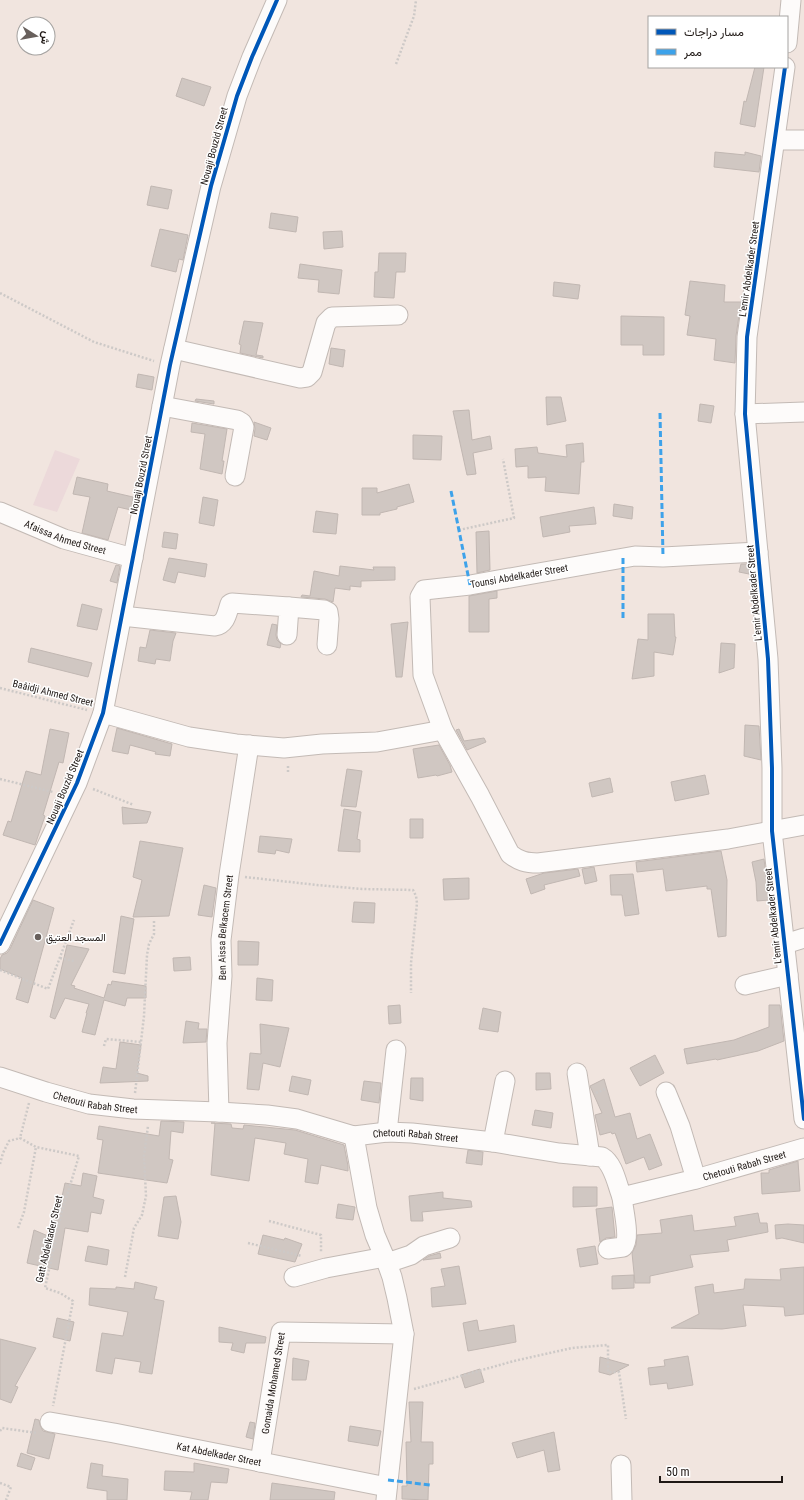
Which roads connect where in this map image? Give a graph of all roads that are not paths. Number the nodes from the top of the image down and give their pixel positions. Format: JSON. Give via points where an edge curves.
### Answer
{"nodes":[{"id":1,"x":277,"y":0,"type":"edge"},
{"id":2,"x":791,"y":0,"type":"edge"},
{"id":3,"x":788,"y":32,"type":"edge"},
{"id":4,"x":785,"y":68,"type":"edge"},
{"id":5,"x":775,"y":140,"type":"junction"},
{"id":6,"x":804,"y":140,"type":"edge"},
{"id":7,"x":398,"y":315,"type":"dead end"},
{"id":8,"x":172,"y":357,"type":"junction"},
{"id":9,"x":162,"y":406,"type":"junction"},
{"id":10,"x":804,"y":412,"type":"edge"},
{"id":11,"x":745,"y":414,"type":"junction"},
{"id":12,"x":235,"y":476,"type":"dead end"},
{"id":13,"x":0,"y":512,"type":"edge"},
{"id":14,"x":758,"y":552,"type":"junction"},
{"id":15,"x":133,"y":558,"type":"junction"},
{"id":16,"x":289,"y":607,"type":"junction"},
{"id":17,"x":122,"y":616,"type":"junction"},
{"id":18,"x":287,"y":635,"type":"dead end"},
{"id":19,"x":327,"y":645,"type":"dead end"},
{"id":20,"x":103,"y":714,"type":"junction"},
{"id":21,"x":443,"y":730,"type":"junction"},
{"id":22,"x":250,"y":745,"type":"junction"},
{"id":23,"x":804,"y":825,"type":"edge"},
{"id":24,"x":772,"y":831,"type":"junction"},
{"id":25,"x":804,"y":938,"type":"edge"},
{"id":26,"x":0,"y":944,"type":"edge"},
{"id":27,"x":785,"y":944,"type":"junction"},
{"id":28,"x":788,"y":975,"type":"junction"},
{"id":29,"x":745,"y":985,"type":"dead end"},
{"id":30,"x":396,"y":1050,"type":"dead end"},
{"id":31,"x":577,"y":1073,"type":"dead end"},
{"id":32,"x":0,"y":1077,"type":"edge"},
{"id":33,"x":505,"y":1081,"type":"dead end"},
{"id":34,"x":666,"y":1092,"type":"dead end"},
{"id":35,"x":220,"y":1112,"type":"junction"},
{"id":36,"x":804,"y":1119,"type":"edge"},
{"id":37,"x":387,"y":1132,"type":"junction"},
{"id":38,"x":354,"y":1136,"type":"junction"},
{"id":39,"x":493,"y":1142,"type":"junction"},
{"id":40,"x":804,"y":1148,"type":"edge"},
{"id":41,"x":590,"y":1156,"type":"junction"},
{"id":42,"x":696,"y":1179,"type":"junction"},
{"id":43,"x":622,"y":1197,"type":"junction"},
{"id":44,"x":450,"y":1238,"type":"dead end"},
{"id":45,"x":608,"y":1249,"type":"dead end"},
{"id":46,"x":386,"y":1260,"type":"junction"},
{"id":47,"x":294,"y":1277,"type":"dead end"},
{"id":48,"x":404,"y":1334,"type":"junction"},
{"id":49,"x":50,"y":1422,"type":"road end"},
{"id":50,"x":260,"y":1462,"type":"junction"},
{"id":51,"x":620,"y":1465,"type":"dead end"},
{"id":52,"x":386,"y":1494,"type":"edge"},
{"id":53,"x":622,"y":1500,"type":"edge"}],
"edges":[{"from":1,"to":8,"type":"street","name":"Nouaji Bouzid Street","via":[[237,96],[226,132]]},
{"from":2,"to":3,"type":"street"},
{"from":4,"to":5,"type":"street","name":"L'emir Abdelkader Street"},
{"from":5,"to":6,"type":"street"},
{"from":5,"to":11,"type":"street","name":"L'emir Abdelkader Street","via":[[747,337]]},
{"from":7,"to":8,"type":"street","via":[[328,319],[312,372],[307,377],[300,378]]},
{"from":8,"to":9,"type":"street","name":"Nouaji Bouzid Street"},
{"from":9,"to":12,"type":"street","via":[[242,423],[244,427]]},
{"from":9,"to":15,"type":"street","name":"Nouaji Bouzid Street"},
{"from":10,"to":11,"type":"street"},
{"from":11,"to":14,"type":"street","name":"L'emir Abdelkader Street"},
{"from":13,"to":15,"type":"street","name":"Afaissa Ahmed Street","via":[[64,539]]},
{"from":14,"to":21,"type":"street","name":"Tounsi Abdelkader Street","via":[[635,556],[470,585],[424,590],[420,597],[423,675]]},
{"from":14,"to":24,"type":"street","name":"L'emir Abdelkader Street","via":[[768,659]]},
{"from":15,"to":17,"type":"street","name":"Nouaji Bouzid Street"},
{"from":16,"to":17,"type":"street","via":[[232,603],[224,622],[215,626]]},
{"from":16,"to":18,"type":"street"},
{"from":16,"to":19,"type":"street","via":[[328,612]]},
{"from":17,"to":20,"type":"street","name":"Nouaji Bouzid Street"},
{"from":20,"to":22,"type":"street","via":[[189,737]]},
{"from":20,"to":26,"type":"street","name":"Nouaji Bouzid Street","via":[[74,790]]},
{"from":21,"to":22,"type":"street","via":[[377,742],[284,748]]},
{"from":21,"to":24,"type":"street","via":[[510,854],[525,863],[720,840]]},
{"from":22,"to":35,"type":"street","name":"Ben Aissa Belkacem Street","via":[[221,940],[222,976],[217,1043]]},
{"from":23,"to":24,"type":"street"},
{"from":24,"to":27,"type":"street","name":"L'emir Abdelkader Street"},
{"from":25,"to":27,"type":"street"},
{"from":27,"to":28,"type":"street","name":"L'emir Abdelkader Street"},
{"from":28,"to":29,"type":"street"},
{"from":28,"to":36,"type":"street","name":"L'emir Abdelkader Street"},
{"from":30,"to":37,"type":"street"},
{"from":31,"to":41,"type":"street"},
{"from":32,"to":35,"type":"street","name":"Chetouti Rabah Street","via":[[89,1104]]},
{"from":33,"to":39,"type":"street"},
{"from":34,"to":42,"type":"street","via":[[680,1126]]},
{"from":35,"to":38,"type":"street","name":"Chetouti Rabah Street","via":[[297,1119]]},
{"from":37,"to":38,"type":"street","name":"Chetouti Rabah Street"},
{"from":37,"to":39,"type":"street","name":"Chetouti Rabah Street"},
{"from":38,"to":46,"type":"street","via":[[367,1208]]},
{"from":39,"to":41,"type":"street","name":"Chetouti Rabah Street","via":[[558,1154]]},
{"from":40,"to":42,"type":"street","name":"Chetouti Rabah Street"},
{"from":41,"to":43,"type":"street","name":"Chetouti Rabah Street","via":[[606,1159]]},
{"from":42,"to":43,"type":"street","name":"Chetouti Rabah Street"},
{"from":43,"to":45,"type":"street","via":[[627,1243],[623,1247]]},
{"from":44,"to":46,"type":"street","via":[[424,1246],[411,1255]]},
{"from":46,"to":47,"type":"street","via":[[321,1265]]},
{"from":46,"to":48,"type":"street","via":[[398,1298]]},
{"from":48,"to":50,"type":"street","name":"Gomaida Mohamed Street","via":[[281,1332]]},
{"from":48,"to":52,"type":"street"},
{"from":49,"to":50,"type":"street","name":"Kat Abdelkader Street","via":[[114,1432]]},
{"from":50,"to":52,"type":"street","name":"Kat Abdelkader Street"},
{"from":51,"to":53,"type":"street"}]}
